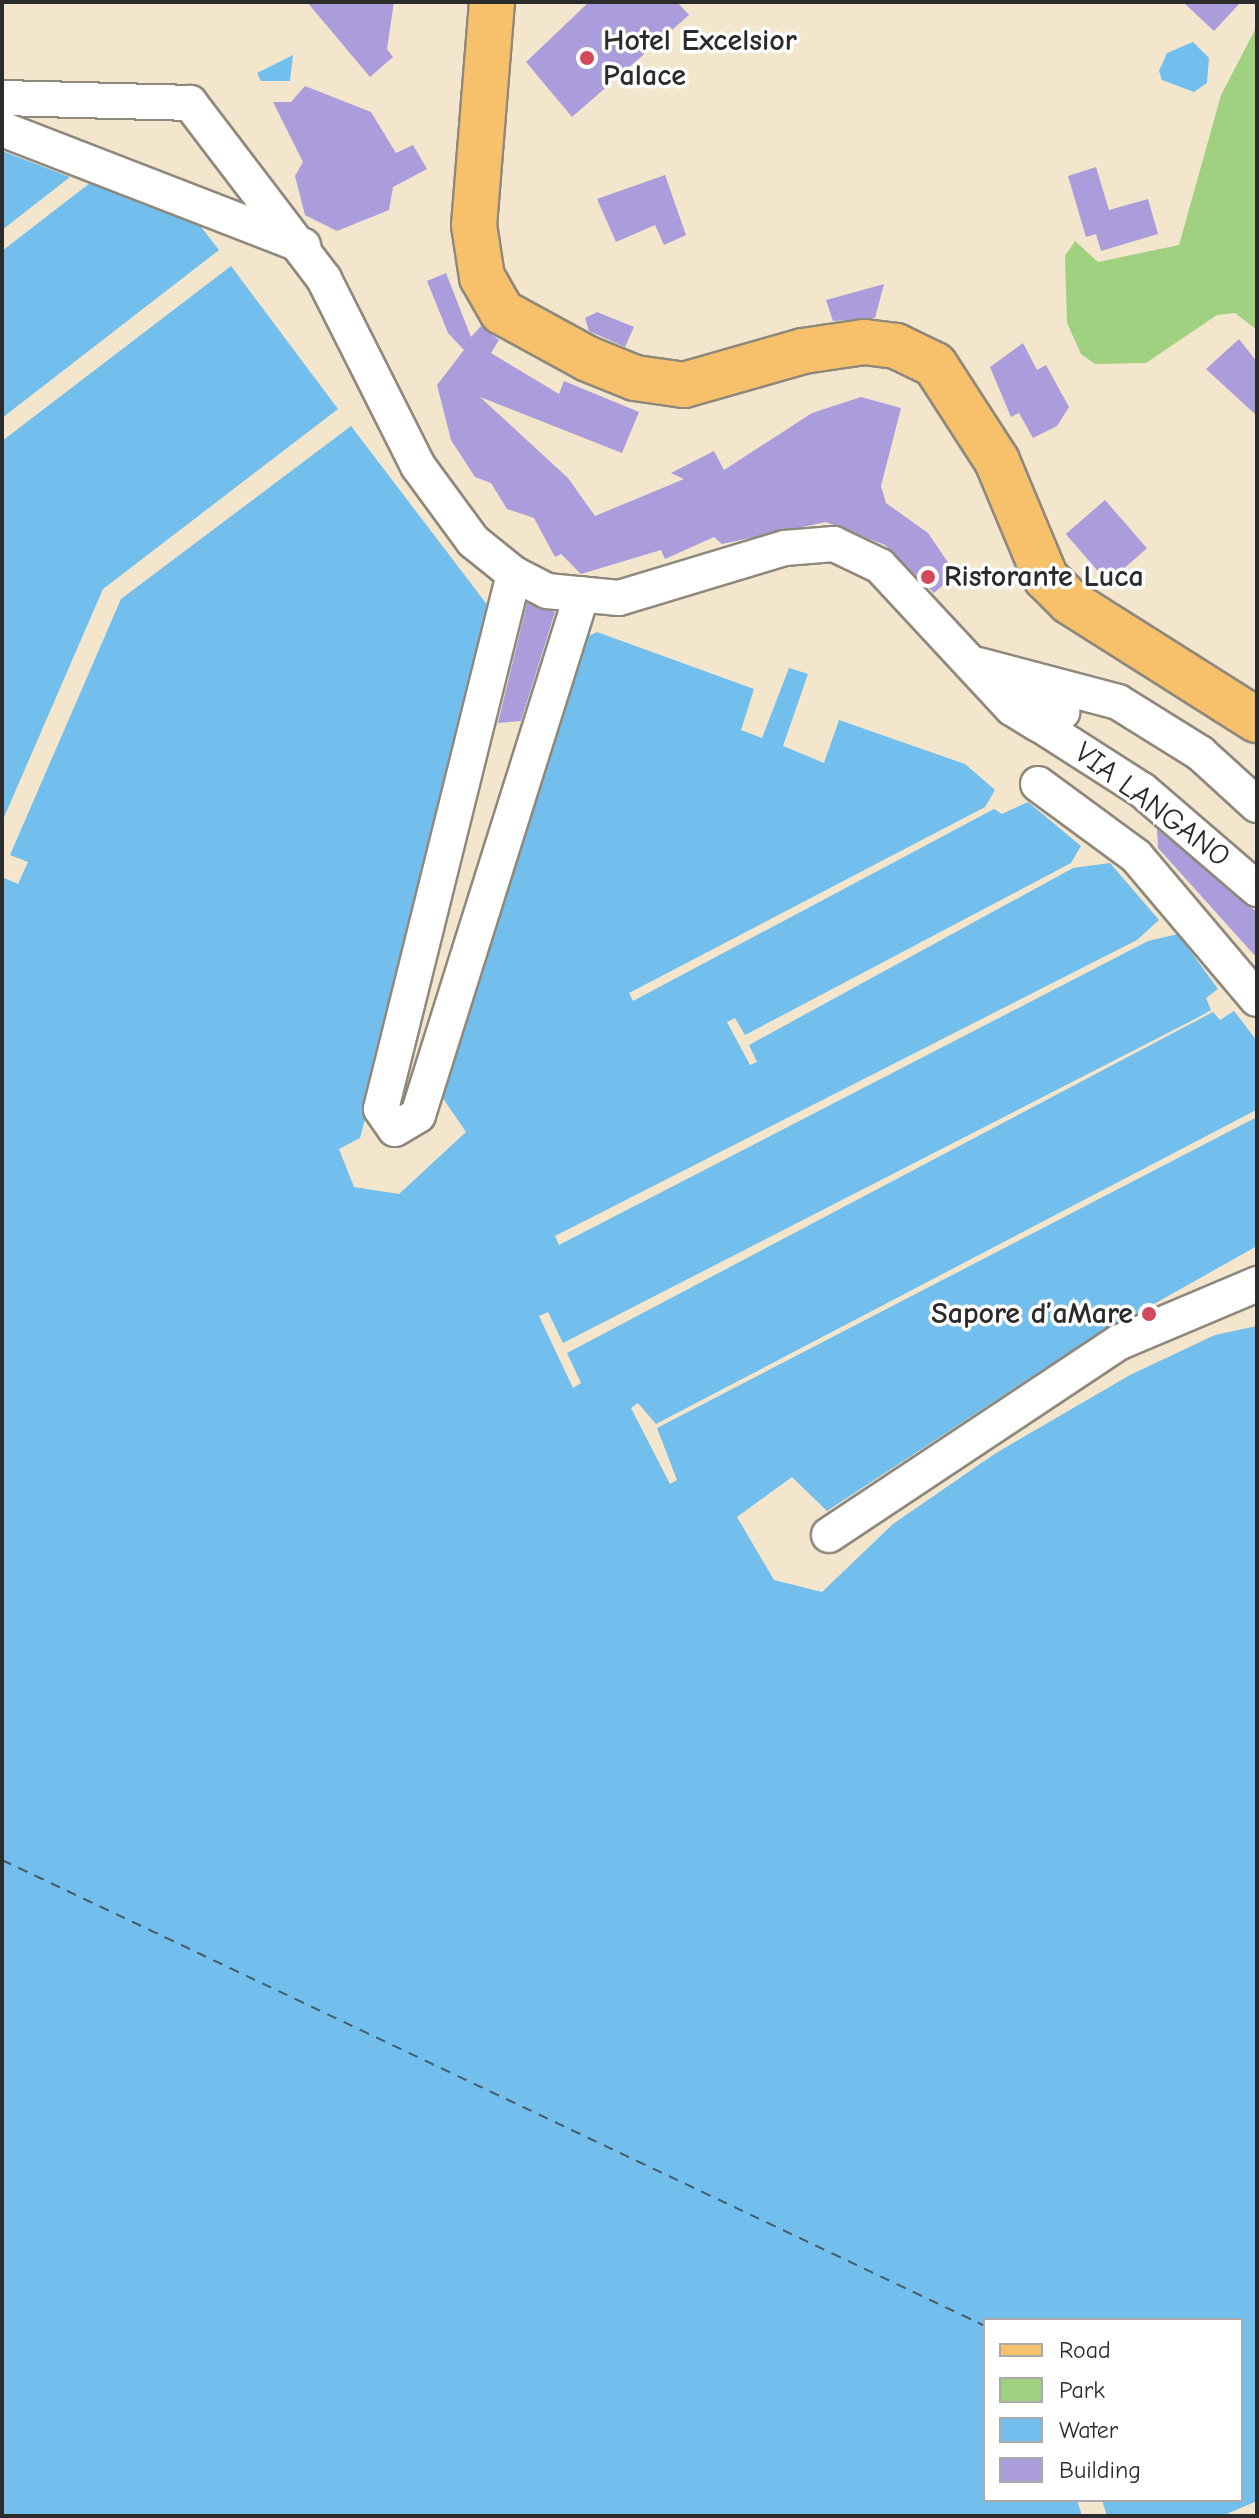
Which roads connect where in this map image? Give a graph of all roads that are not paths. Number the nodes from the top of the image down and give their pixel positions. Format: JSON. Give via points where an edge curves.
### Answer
{"nodes":[{"id":1,"x":492,"y":2,"type":"edge"},
{"id":2,"x":2,"y":98,"type":"edge"},
{"id":3,"x":2,"y":129,"type":"edge"},
{"id":4,"x":303,"y":246,"type":"junction"},
{"id":5,"x":514,"y":574,"type":"junction"},
{"id":6,"x":582,"y":594,"type":"junction"},
{"id":7,"x":1051,"y":702,"type":"junction"},
{"id":8,"x":1257,"y":720,"type":"edge"},
{"id":9,"x":1038,"y":784,"type":"dead end"},
{"id":10,"x":1257,"y":805,"type":"edge"},
{"id":11,"x":1257,"y":889,"type":"edge"},
{"id":12,"x":1257,"y":999,"type":"edge"},
{"id":13,"x":1257,"y":1284,"type":"edge"},
{"id":14,"x":829,"y":1535,"type":"dead end"}],
"edges":[{"from":1,"to":8,"type":"main road","via":[[474,225],[482,277],[502,312],[635,378],[684,385],[829,345],[864,342],[909,352],[935,365],[964,402],[1046,578],[1070,602]]},
{"from":2,"to":4,"type":"street","via":[[190,103]]},
{"from":3,"to":4,"type":"street"},
{"from":4,"to":5,"type":"street","via":[[418,466],[473,541]]},
{"from":5,"to":6,"type":"street","via":[[547,591]]},
{"from":5,"to":6,"type":"street","via":[[381,1109],[395,1129],[418,1115]]},
{"from":6,"to":7,"type":"street","via":[[619,598],[785,548],[834,544],[880,566],[978,665]]},
{"from":7,"to":10,"type":"street","name":"VIA LANGANO","via":[[1118,702],[1177,738]]},
{"from":7,"to":11,"type":"street","name":"VIA LANGANO"},
{"from":9,"to":12,"type":"street","via":[[1136,856]]},
{"from":13,"to":14,"type":"street","via":[[1120,1342]]}]}
